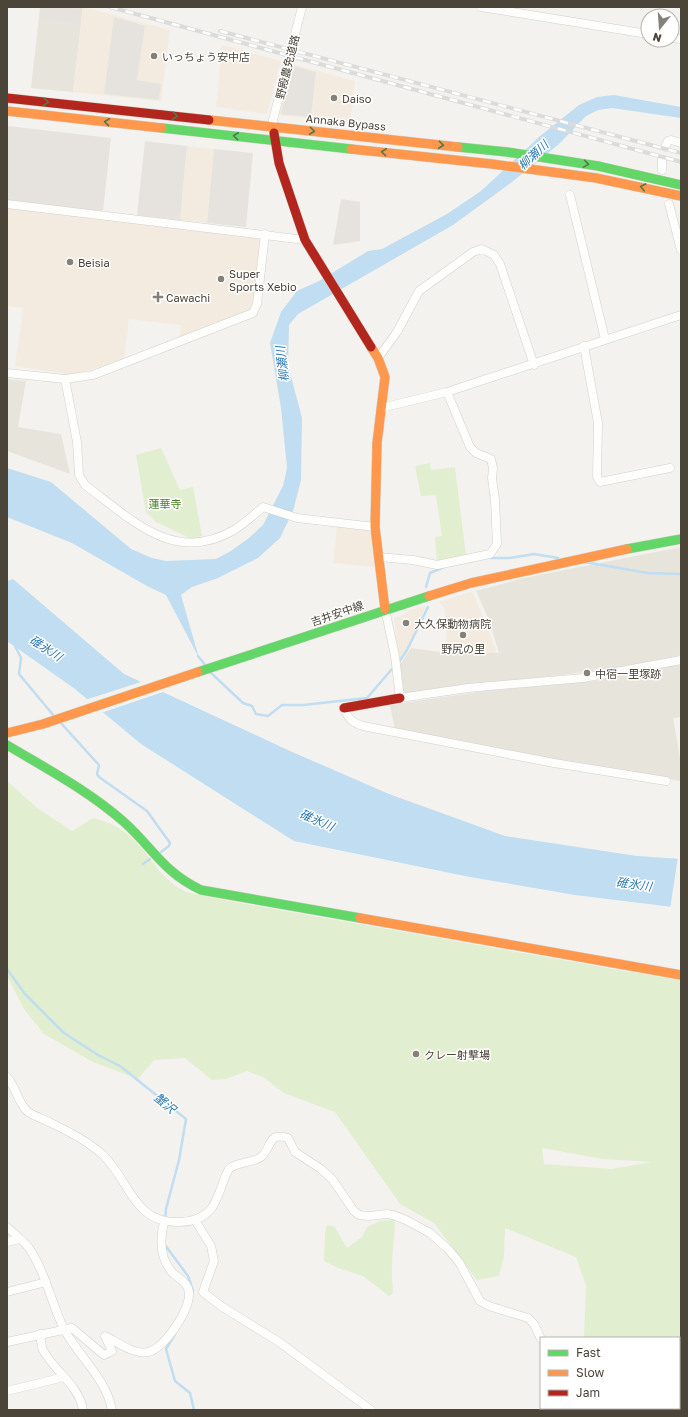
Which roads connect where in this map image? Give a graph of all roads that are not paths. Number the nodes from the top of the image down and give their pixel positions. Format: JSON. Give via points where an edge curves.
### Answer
{"nodes":[{"id":1,"x":302,"y":7,"type":"edge"},
{"id":2,"x":481,"y":7,"type":"edge"},
{"id":3,"x":640,"y":33,"type":"edge"},
{"id":4,"x":7,"y":98,"type":"edge"},
{"id":5,"x":7,"y":111,"type":"edge"},
{"id":6,"x":273,"y":126,"type":"junction"},
{"id":7,"x":275,"y":140,"type":"junction"},
{"id":8,"x":681,"y":143,"type":"edge"},
{"id":9,"x":665,"y":147,"type":"dead end"},
{"id":10,"x":662,"y":160,"type":"dead end"},
{"id":11,"x":662,"y":170,"type":"dead end"},
{"id":12,"x":681,"y":185,"type":"edge"},
{"id":13,"x":570,"y":195,"type":"dead end"},
{"id":14,"x":681,"y":196,"type":"edge"},
{"id":15,"x":7,"y":204,"type":"edge"},
{"id":16,"x":669,"y":204,"type":"dead end"},
{"id":17,"x":265,"y":234,"type":"junction"},
{"id":18,"x":305,"y":240,"type":"junction"},
{"id":19,"x":681,"y":250,"type":"edge"},
{"id":20,"x":681,"y":315,"type":"edge"},
{"id":21,"x":605,"y":339,"type":"junction"},
{"id":22,"x":584,"y":346,"type":"junction"},
{"id":23,"x":378,"y":358,"type":"junction"},
{"id":24,"x":534,"y":365,"type":"junction"},
{"id":25,"x":7,"y":373,"type":"edge"},
{"id":26,"x":65,"y":379,"type":"junction"},
{"id":27,"x":447,"y":392,"type":"junction"},
{"id":28,"x":381,"y":408,"type":"junction"},
{"id":29,"x":670,"y":468,"type":"dead end"},
{"id":30,"x":375,"y":527,"type":"junction"},
{"id":31,"x":681,"y":539,"type":"edge"},
{"id":32,"x":379,"y":557,"type":"junction"},
{"id":33,"x":385,"y":609,"type":"junction"},
{"id":34,"x":681,"y":660,"type":"edge"},
{"id":35,"x":400,"y":698,"type":"junction"},
{"id":36,"x":344,"y":708,"type":"joint"},
{"id":37,"x":7,"y":733,"type":"edge"},
{"id":38,"x":7,"y":745,"type":"edge"},
{"id":39,"x":666,"y":781,"type":"dead end"},
{"id":40,"x":681,"y":975,"type":"edge"},
{"id":41,"x":7,"y":1077,"type":"edge"},
{"id":42,"x":195,"y":1220,"type":"junction"},
{"id":43,"x":164,"y":1222,"type":"junction"},
{"id":44,"x":7,"y":1227,"type":"edge"},
{"id":45,"x":20,"y":1239,"type":"junction"},
{"id":46,"x":7,"y":1242,"type":"edge"},
{"id":47,"x":46,"y":1282,"type":"junction"},
{"id":48,"x":7,"y":1292,"type":"edge"},
{"id":49,"x":64,"y":1328,"type":"junction"},
{"id":50,"x":40,"y":1334,"type":"junction"},
{"id":51,"x":540,"y":1337,"type":"edge"},
{"id":52,"x":7,"y":1342,"type":"edge"},
{"id":53,"x":64,"y":1377,"type":"junction"},
{"id":54,"x":7,"y":1392,"type":"edge"},
{"id":55,"x":83,"y":1410,"type":"edge"},
{"id":56,"x":112,"y":1410,"type":"edge"},
{"id":57,"x":371,"y":1410,"type":"edge"}],
"edges":[{"from":1,"to":6,"type":"street","name":"野殿農免道路"},
{"from":2,"to":3,"type":"street"},
{"from":4,"to":6,"type":"main road","name":"Annaka Bypass","one_way":true},
{"from":7,"to":5,"type":"main road","one_way":true},
{"from":6,"to":7,"type":"main road"},
{"from":6,"to":12,"type":"main road","name":"Annaka Bypass","one_way":true,"via":[[507,152],[598,166]]},
{"from":14,"to":7,"type":"main road","one_way":true,"via":[[596,178],[535,169]]},
{"from":7,"to":18,"type":"main road","via":[[278,163]]},
{"from":8,"to":9,"type":"street","via":[[671,140]]},
{"from":10,"to":11,"type":"street"},
{"from":13,"to":21,"type":"street"},
{"from":15,"to":17,"type":"street"},
{"from":16,"to":19,"type":"street"},
{"from":17,"to":18,"type":"street"},
{"from":17,"to":26,"type":"street","via":[[258,304],[253,313],[93,375]]},
{"from":18,"to":23,"type":"main road"},
{"from":20,"to":21,"type":"street"},
{"from":21,"to":22,"type":"street"},
{"from":22,"to":24,"type":"street"},
{"from":22,"to":29,"type":"street","via":[[598,423],[597,477],[600,482]]},
{"from":23,"to":24,"type":"street","via":[[397,332],[419,291],[473,252],[482,249],[494,255],[500,264]]},
{"from":23,"to":28,"type":"main road","via":[[385,377]]},
{"from":24,"to":27,"type":"street"},
{"from":25,"to":26,"type":"street"},
{"from":26,"to":30,"type":"street","via":[[77,442],[79,475],[85,485],[144,529],[159,537],[178,542],[206,541],[234,530],[263,507],[296,517]]},
{"from":27,"to":28,"type":"street"},
{"from":27,"to":32,"type":"street","via":[[470,447],[476,453],[491,459],[496,544],[490,554],[437,565]]},
{"from":28,"to":30,"type":"main road","via":[[376,443]]},
{"from":30,"to":32,"type":"main road"},
{"from":31,"to":33,"type":"main road","name":"吉井安中線","via":[[471,583]]},
{"from":32,"to":33,"type":"main road"},
{"from":33,"to":35,"type":"street","via":[[395,656]]},
{"from":33,"to":37,"type":"main road","name":"吉井安中線","via":[[37,726]]},
{"from":34,"to":35,"type":"street","via":[[583,678],[468,688]]},
{"from":35,"to":36,"type":"main road"},
{"from":36,"to":39,"type":"street","via":[[351,722],[364,726],[554,763]]},
{"from":38,"to":40,"type":"main road","via":[[115,815],[134,831],[167,869],[182,881],[201,890]]},
{"from":41,"to":43,"type":"street","via":[[28,1112],[56,1125],[97,1150],[117,1171],[147,1215]]},
{"from":42,"to":43,"type":"street"},
{"from":42,"to":51,"type":"street","via":[[210,1211],[215,1204],[229,1169],[239,1163],[258,1159],[266,1152],[271,1140],[282,1136],[288,1138],[295,1152],[332,1179],[359,1214],[393,1215],[430,1233],[459,1262],[480,1301],[528,1318]]},
{"from":42,"to":57,"type":"street","via":[[211,1246],[214,1261],[203,1292],[280,1342]]},
{"from":43,"to":49,"type":"street","via":[[161,1246],[163,1256],[170,1270],[185,1283],[189,1295],[175,1327],[166,1338],[148,1352],[123,1346],[105,1336],[112,1351],[104,1355],[72,1328]]},
{"from":44,"to":45,"type":"street"},
{"from":45,"to":46,"type":"street"},
{"from":45,"to":47,"type":"street","via":[[28,1246]]},
{"from":47,"to":48,"type":"street"},
{"from":47,"to":49,"type":"street"},
{"from":49,"to":50,"type":"street"},
{"from":49,"to":56,"type":"street","via":[[102,1384]]},
{"from":50,"to":52,"type":"street"},
{"from":50,"to":53,"type":"street","via":[[43,1349]]},
{"from":53,"to":54,"type":"street"},
{"from":53,"to":55,"type":"street","via":[[78,1396]]}]}
